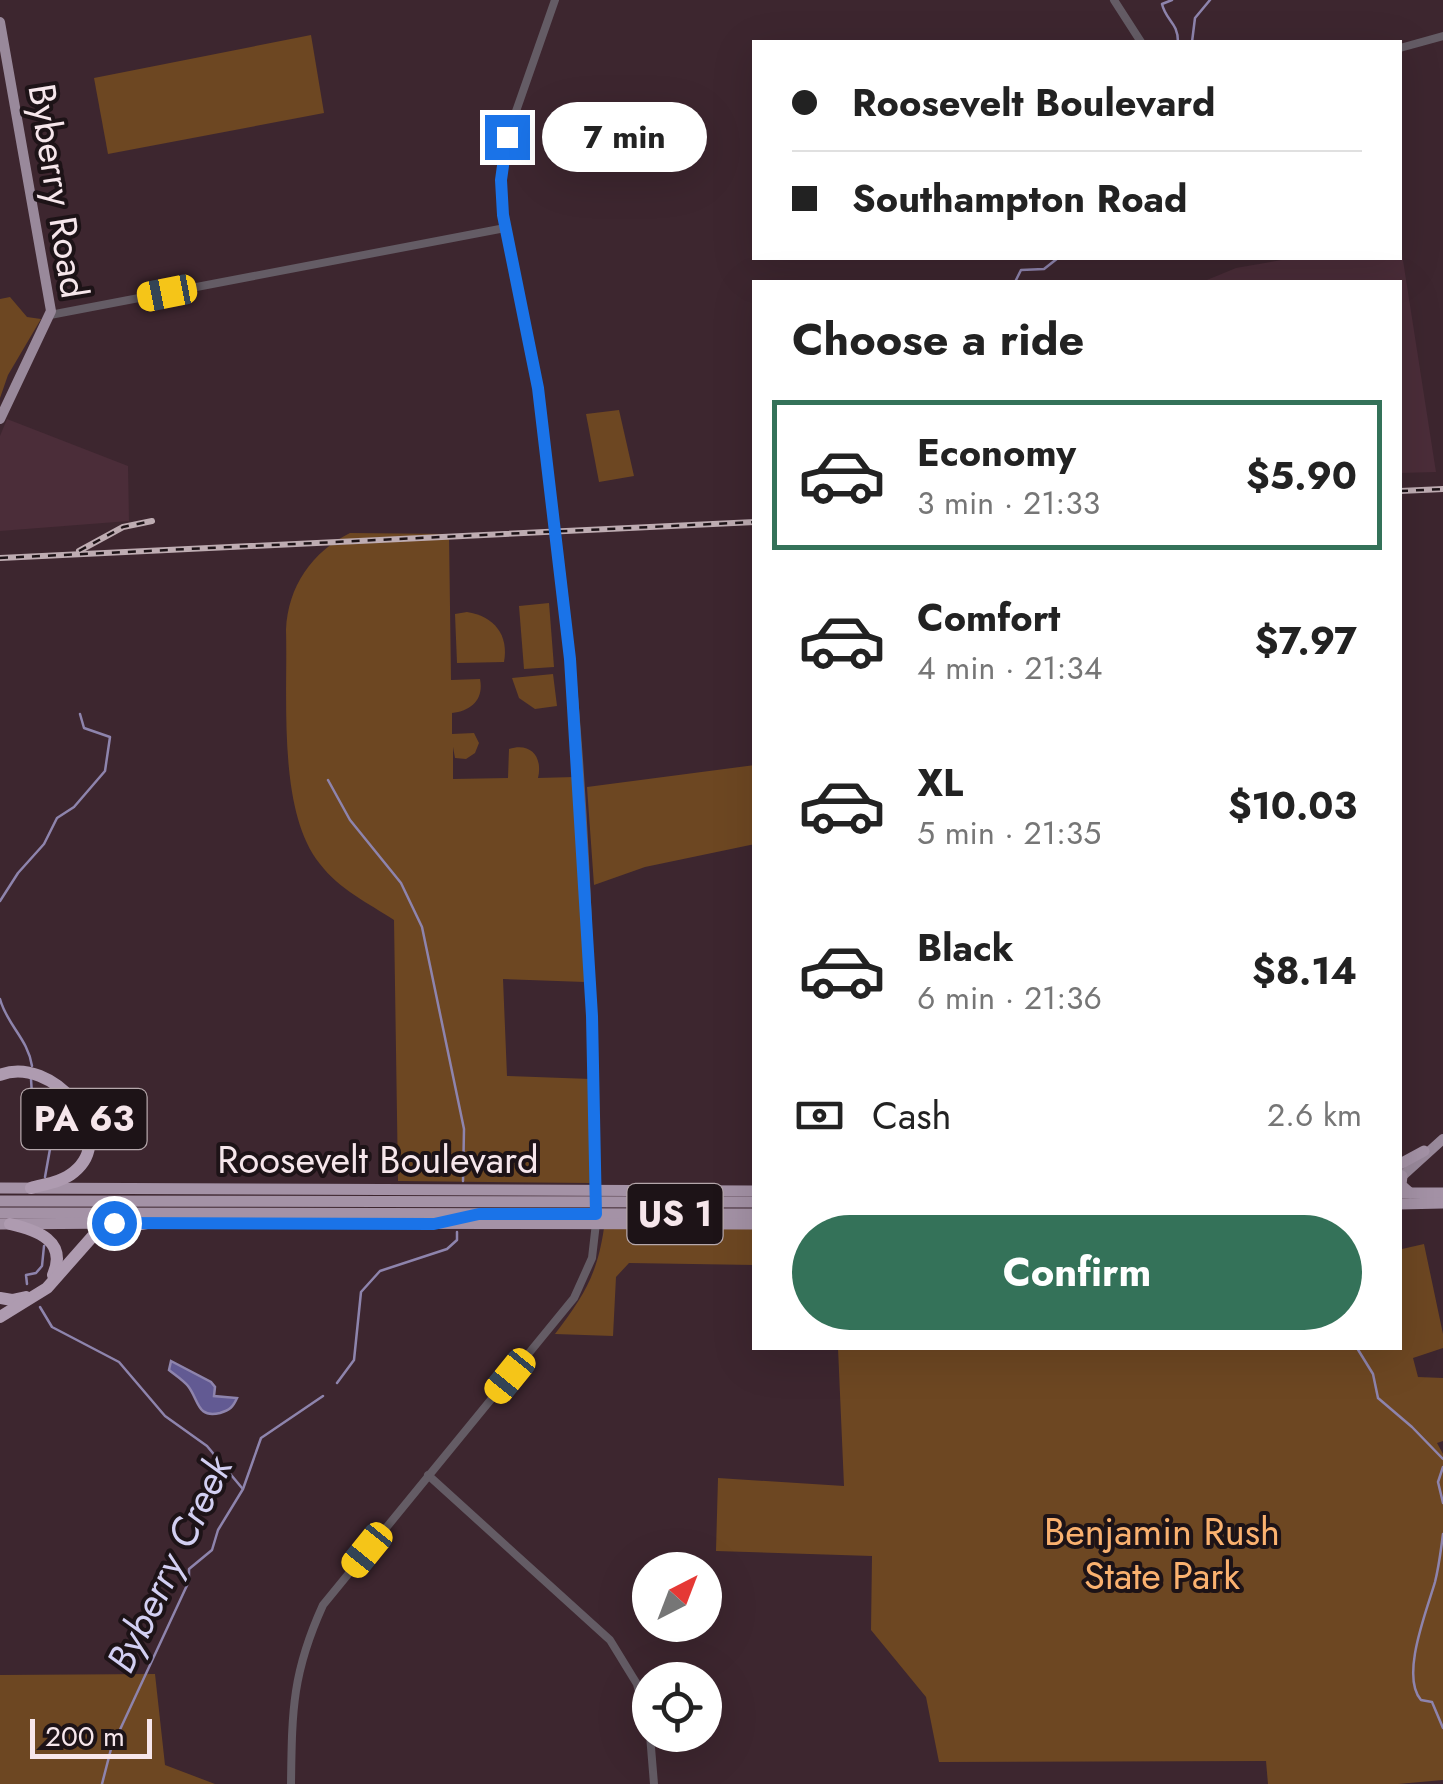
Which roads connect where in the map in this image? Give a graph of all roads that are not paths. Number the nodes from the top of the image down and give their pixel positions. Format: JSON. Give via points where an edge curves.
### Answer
{"nodes":[{"id":1,"x":555,"y":0,"type":"edge"},
{"id":2,"x":1114,"y":0,"type":"edge"},
{"id":3,"x":0,"y":22,"type":"edge"},
{"id":4,"x":1443,"y":36,"type":"edge"},
{"id":5,"x":1140,"y":40,"type":"edge"},
{"id":6,"x":1402,"y":48,"type":"edge"},
{"id":7,"x":505,"y":228,"type":"junction"},
{"id":8,"x":50,"y":315,"type":"junction"},
{"id":9,"x":0,"y":419,"type":"edge"},
{"id":10,"x":0,"y":1075,"type":"edge"},
{"id":11,"x":1443,"y":1136,"type":"edge"},
{"id":12,"x":1424,"y":1151,"type":"joint"},
{"id":13,"x":1402,"y":1170,"type":"edge"},
{"id":14,"x":1402,"y":1170,"type":"edge"},
{"id":15,"x":0,"y":1188,"type":"edge"},
{"id":16,"x":31,"y":1188,"type":"junction"},
{"id":17,"x":425,"y":1190,"type":"junction"},
{"id":18,"x":752,"y":1191,"type":"edge"},
{"id":19,"x":1405,"y":1193,"type":"edge"},
{"id":20,"x":1443,"y":1193,"type":"edge"},
{"id":21,"x":0,"y":1201,"type":"edge"},
{"id":22,"x":752,"y":1202,"type":"edge"},
{"id":23,"x":1443,"y":1203,"type":"edge"},
{"id":24,"x":1402,"y":1204,"type":"edge"},
{"id":25,"x":478,"y":1208,"type":"junction"},
{"id":26,"x":596,"y":1208,"type":"junction"},
{"id":27,"x":39,"y":1213,"type":"junction"},
{"id":28,"x":752,"y":1214,"type":"edge"},
{"id":29,"x":3,"y":1220,"type":"edge"},
{"id":30,"x":82,"y":1223,"type":"junction"},
{"id":31,"x":147,"y":1223,"type":"junction"},
{"id":32,"x":434,"y":1224,"type":"junction"},
{"id":33,"x":752,"y":1224,"type":"edge"},
{"id":34,"x":0,"y":1298,"type":"edge"},
{"id":35,"x":0,"y":1317,"type":"edge"},
{"id":36,"x":428,"y":1475,"type":"junction"},
{"id":37,"x":632,"y":1674,"type":"edge"},
{"id":38,"x":651,"y":1752,"type":"edge"},
{"id":39,"x":291,"y":1784,"type":"edge"},
{"id":40,"x":654,"y":1784,"type":"edge"}],
"edges":[{"from":1,"to":7,"type":"street","via":[[507,137],[501,180]]},
{"from":2,"to":5,"type":"street"},
{"from":3,"to":8,"type":"main road","name":"Byberry Road"},
{"from":4,"to":6,"type":"street"},
{"from":7,"to":8,"type":"street"},
{"from":7,"to":26,"type":"street","bridge":true,"via":[[538,388],[557,540],[582,815]]},
{"from":8,"to":9,"type":"main road","name":"Byberry Road"},
{"from":10,"to":16,"type":"highway","number":"PA 63","via":[[22,1071],[52,1082],[78,1106],[87,1129],[88,1149],[77,1170]]},
{"from":11,"to":12,"type":"main road"},
{"from":11,"to":13,"type":"main road"},
{"from":12,"to":14,"type":"highway"},
{"from":15,"to":16,"type":"highway","name":"Roosevelt Boulevard","number":"US 1"},
{"from":16,"to":17,"type":"highway","name":"Roosevelt Boulevard","number":"US 1"},
{"from":17,"to":25,"type":"highway"},
{"from":17,"to":26,"type":"highway","name":"Roosevelt Boulevard","number":"US 1"},
{"from":18,"to":26,"type":"highway","name":"Roosevelt Boulevard","number":"US 1"},
{"from":19,"to":20,"type":"highway"},
{"from":21,"to":25,"type":"highway","name":"Roosevelt Boulevard","number":"US 1"},
{"from":22,"to":26,"type":"highway","name":"Roosevelt Boulevard","number":"US 1"},
{"from":23,"to":24,"type":"highway"},
{"from":25,"to":26,"type":"highway","name":"Roosevelt Boulevard","number":"US 1"},
{"from":25,"to":27,"type":"highway","name":"Roosevelt Boulevard","number":"US 1"},
{"from":25,"to":32,"type":"highway"},
{"from":26,"to":28,"type":"highway","name":"Roosevelt Boulevard","number":"US 1"},
{"from":26,"to":32,"type":"highway","name":"Roosevelt Boulevard","number":"US 1"},
{"from":26,"to":33,"type":"highway","name":"Roosevelt Boulevard","number":"US 1"},
{"from":26,"to":36,"type":"street","via":[[592,1258],[574,1298]]},
{"from":27,"to":29,"type":"highway","name":"Roosevelt Boulevard","number":"US 1"},
{"from":27,"to":30,"type":"highway"},
{"from":29,"to":30,"type":"highway","name":"Roosevelt Boulevard","number":"US 1"},
{"from":29,"to":34,"type":"highway","via":[[45,1236],[58,1263],[34,1293]]},
{"from":30,"to":31,"type":"highway","name":"Roosevelt Boulevard","number":"US 1"},
{"from":31,"to":32,"type":"highway","name":"Roosevelt Boulevard","number":"US 1"},
{"from":31,"to":35,"type":"highway","via":[[92,1237],[47,1288]]},
{"from":36,"to":37,"type":"street","via":[[610,1640]]},
{"from":36,"to":39,"type":"street","via":[[323,1606],[304,1647],[292,1702]]},
{"from":38,"to":40,"type":"street"}]}
